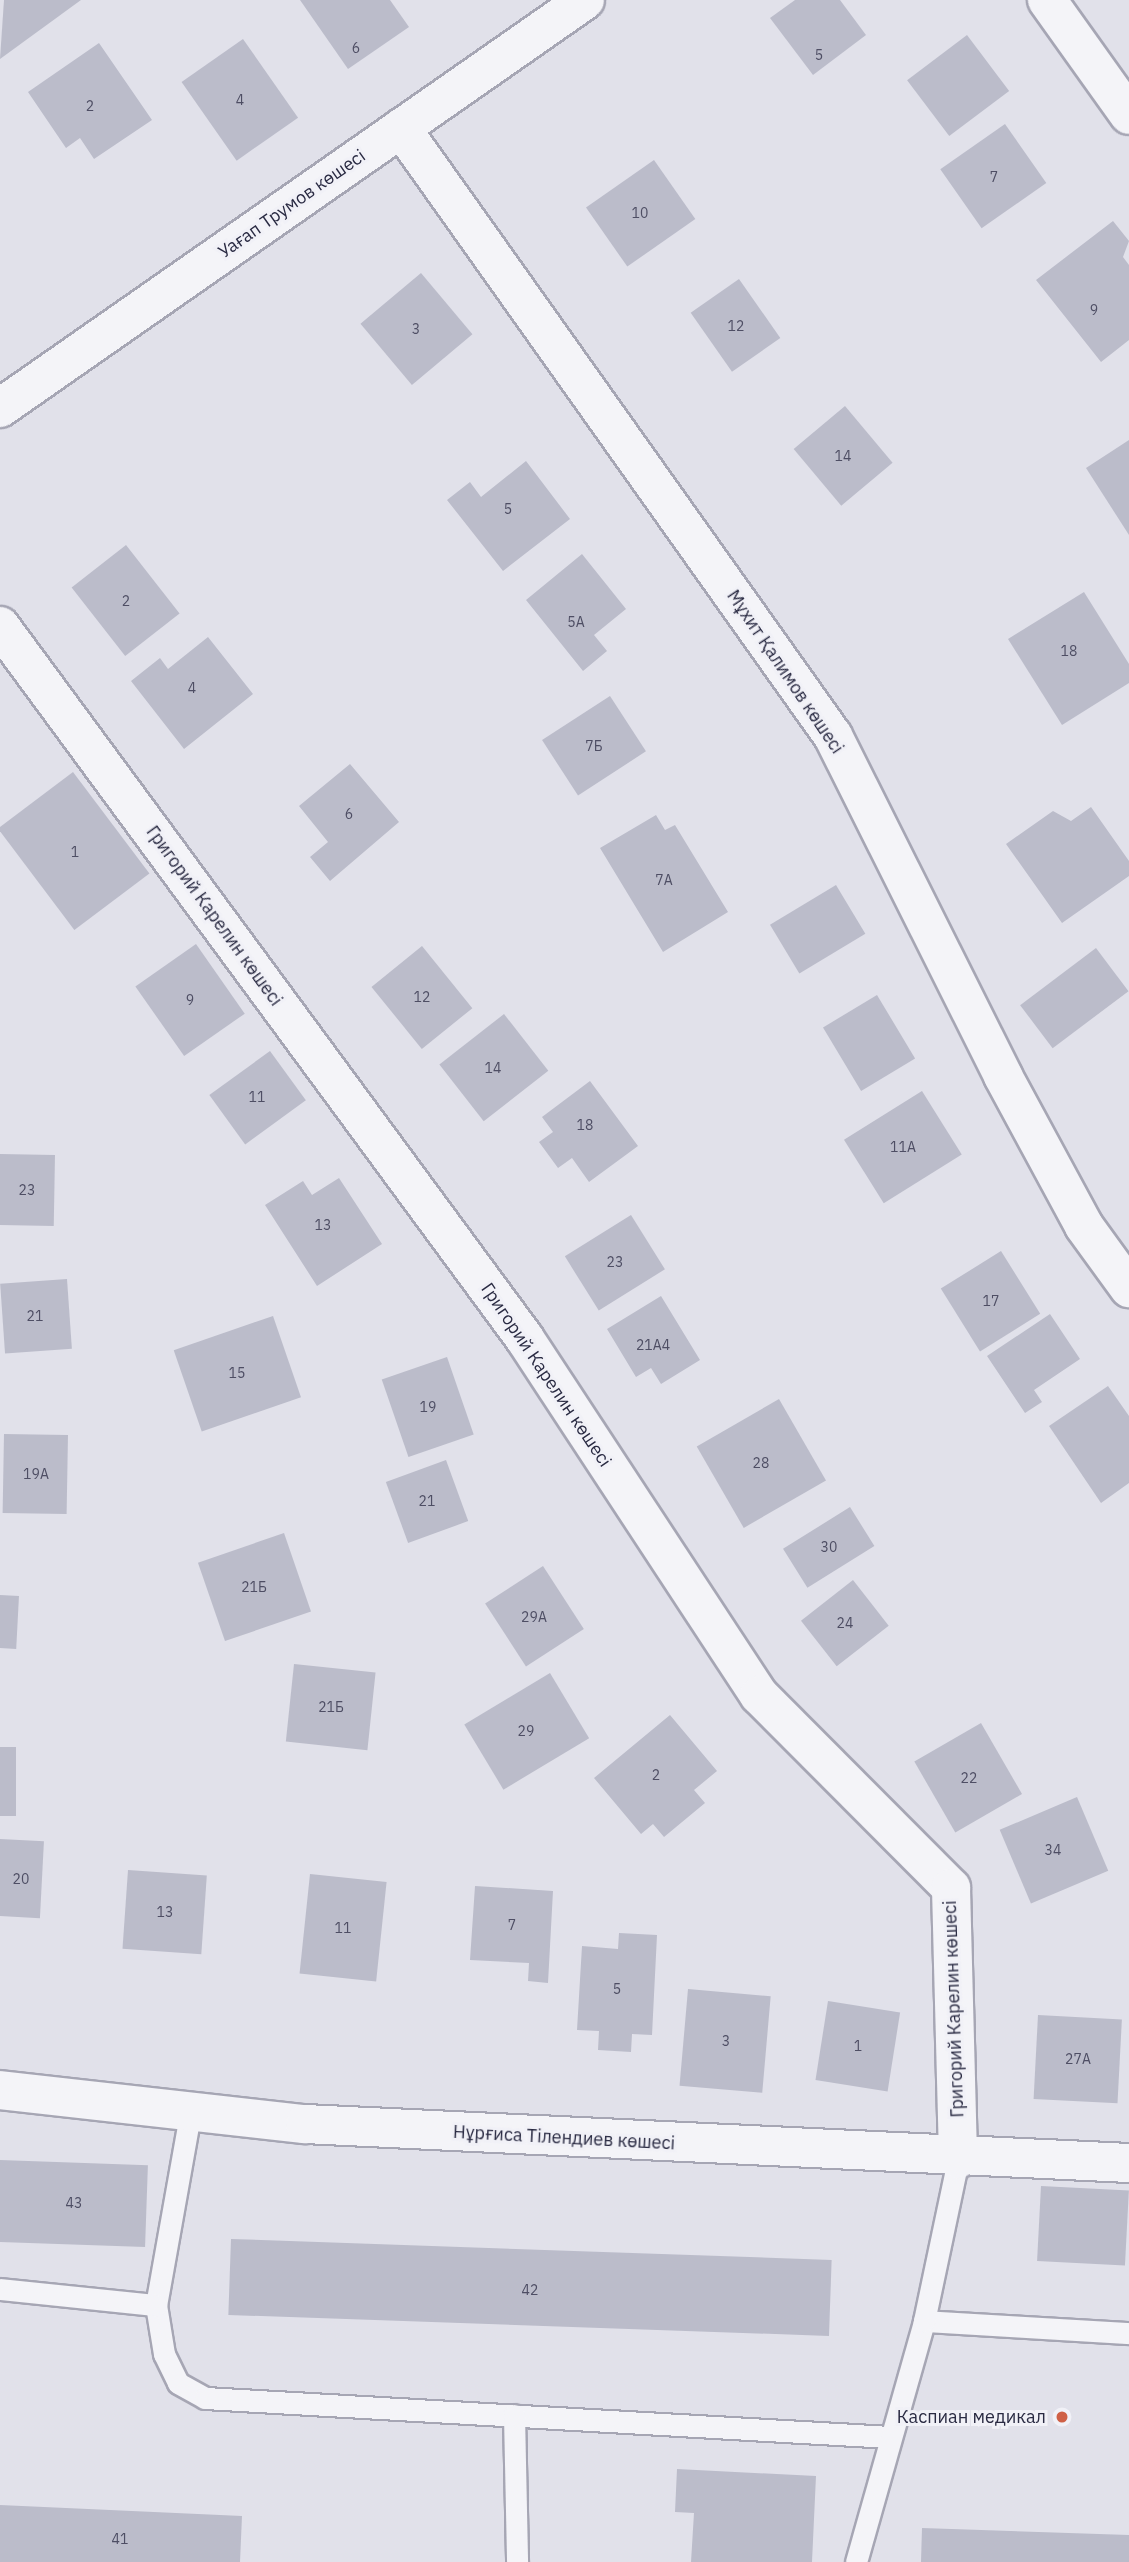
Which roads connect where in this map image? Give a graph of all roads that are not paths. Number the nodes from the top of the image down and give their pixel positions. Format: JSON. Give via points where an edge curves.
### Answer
{"nodes":[{"id":1,"x":585,"y":0,"type":"edge"},
{"id":2,"x":1047,"y":0,"type":"edge"},
{"id":3,"x":1129,"y":115,"type":"edge"},
{"id":4,"x":401,"y":128,"type":"junction"},
{"id":5,"x":0,"y":408,"type":"edge"},
{"id":6,"x":0,"y":626,"type":"edge"},
{"id":7,"x":1129,"y":1288,"type":"edge"},
{"id":8,"x":0,"y":2090,"type":"edge"},
{"id":9,"x":191,"y":2109,"type":"junction"},
{"id":10,"x":958,"y":2159,"type":"junction"},
{"id":11,"x":1129,"y":2163,"type":"edge"},
{"id":12,"x":0,"y":2289,"type":"edge"},
{"id":13,"x":156,"y":2305,"type":"junction"},
{"id":14,"x":923,"y":2321,"type":"junction"},
{"id":15,"x":1129,"y":2333,"type":"edge"},
{"id":16,"x":513,"y":2415,"type":"junction"},
{"id":17,"x":890,"y":2437,"type":"junction"},
{"id":18,"x":517,"y":2562,"type":"edge"},
{"id":19,"x":856,"y":2562,"type":"edge"}],
"edges":[{"from":1,"to":4,"type":"street","name":"Уағап Трумов көшесі"},
{"from":2,"to":3,"type":"street"},
{"from":4,"to":5,"type":"street","name":"Уағап Трумов көшесі"},
{"from":4,"to":7,"type":"street","name":"Мұхит Қалимов көшесі","via":[[833,736],[1003,1076],[1084,1226]]},
{"from":6,"to":10,"type":"street","name":"Григорий Карелин көшесі","via":[[525,1339],[759,1695],[951,1888]]},
{"from":8,"to":9,"type":"street","name":"Нұрғиса Тілендиев көшесі"},
{"from":9,"to":10,"type":"street","name":"Нұрғиса Тілендиев көшесі","via":[[305,2124]]},
{"from":9,"to":13,"type":"lane"},
{"from":10,"to":11,"type":"street","name":"Нұрғиса Тілендиев көшесі"},
{"from":10,"to":14,"type":"lane"},
{"from":12,"to":13,"type":"lane"},
{"from":13,"to":16,"type":"lane","via":[[164,2354],[178,2384],[205,2398]]},
{"from":14,"to":15,"type":"lane"},
{"from":14,"to":17,"type":"lane"},
{"from":16,"to":17,"type":"lane"},
{"from":16,"to":18,"type":"lane"},
{"from":17,"to":19,"type":"lane"}]}
